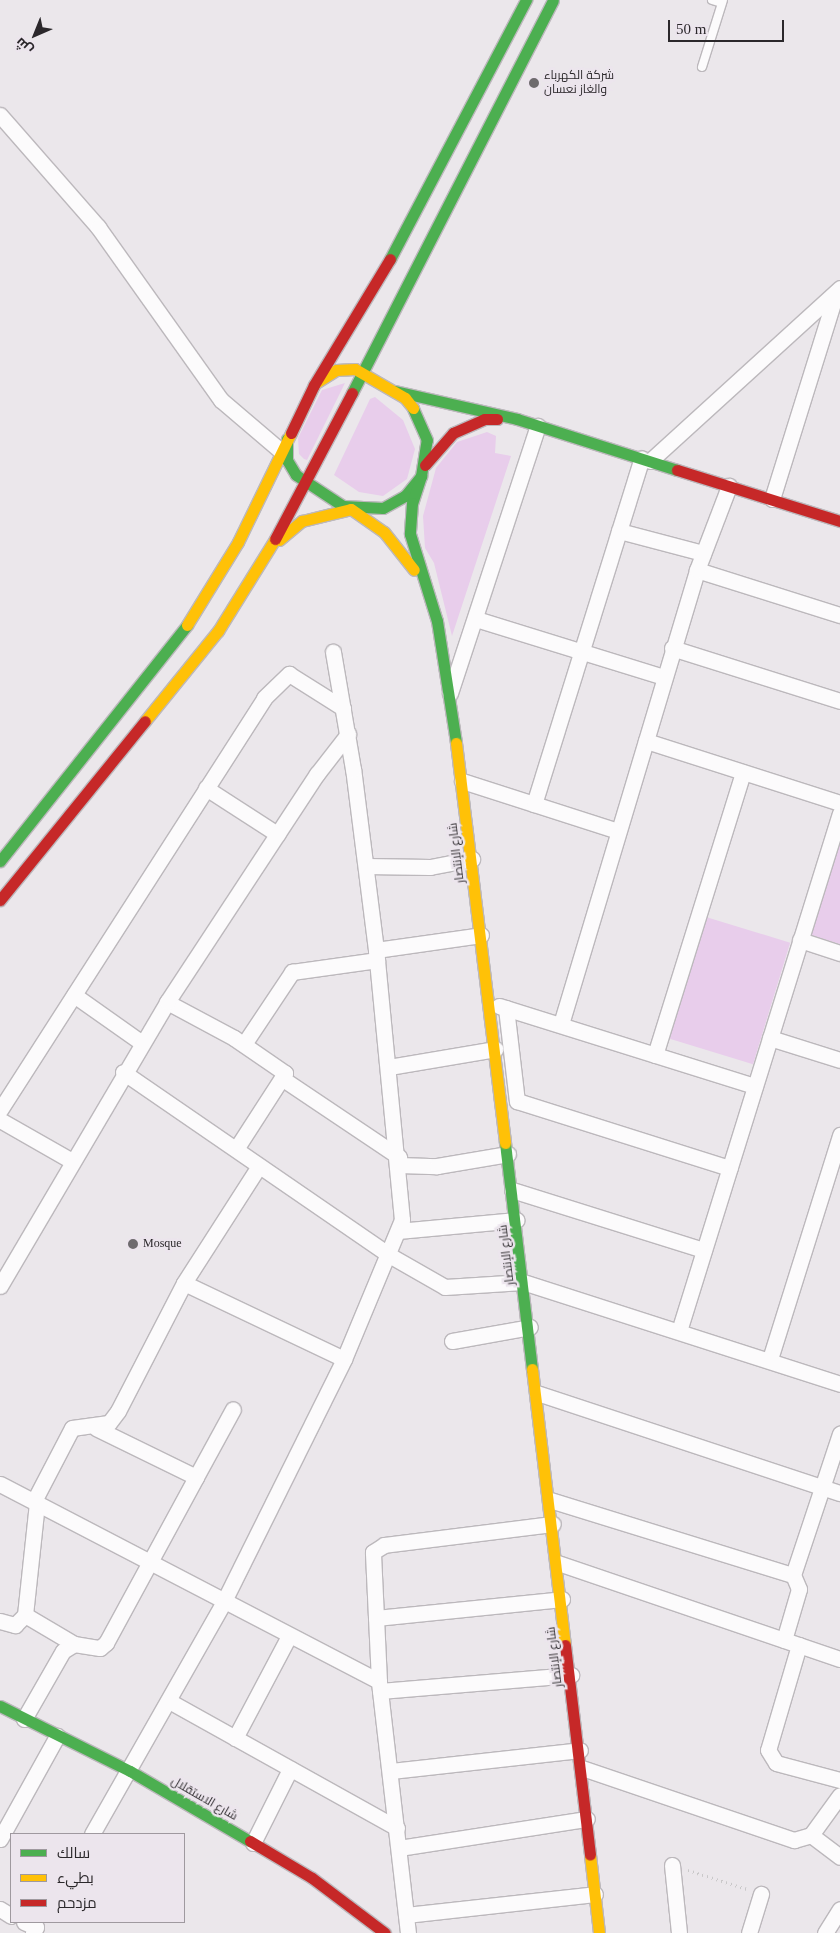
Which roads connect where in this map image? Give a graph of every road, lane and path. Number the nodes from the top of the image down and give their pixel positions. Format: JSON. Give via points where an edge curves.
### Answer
{"nodes":[{"id":1,"x":526,"y":0,"type":"edge"},
{"id":2,"x":553,"y":0,"type":"edge"},
{"id":3,"x":712,"y":0,"type":"edge"},
{"id":4,"x":723,"y":2,"type":"edge"},
{"id":5,"x":702,"y":66,"type":"dead end"},
{"id":6,"x":0,"y":115,"type":"edge"},
{"id":7,"x":838,"y":289,"type":"edge"},
{"id":8,"x":363,"y":372,"type":"junction"},
{"id":9,"x":314,"y":385,"type":"junction"},
{"id":10,"x":395,"y":392,"type":"junction"},
{"id":11,"x":517,"y":419,"type":"junction"},
{"id":12,"x":538,"y":426,"type":"junction"},
{"id":13,"x":289,"y":434,"type":"junction"},
{"id":14,"x":281,"y":451,"type":"junction"},
{"id":15,"x":646,"y":460,"type":"junction"},
{"id":16,"x":425,"y":464,"type":"junction"},
{"id":17,"x":421,"y":476,"type":"junction"},
{"id":18,"x":306,"y":484,"type":"junction"},
{"id":19,"x":729,"y":486,"type":"junction"},
{"id":20,"x":772,"y":499,"type":"junction"},
{"id":21,"x":352,"y":508,"type":"junction"},
{"id":22,"x":839,"y":516,"type":"edge"},
{"id":23,"x":619,"y":531,"type":"junction"},
{"id":24,"x":268,"y":550,"type":"junction"},
{"id":25,"x":703,"y":553,"type":"junction"},
{"id":26,"x":697,"y":570,"type":"junction"},
{"id":27,"x":421,"y":578,"type":"junction"},
{"id":28,"x":840,"y":615,"type":"edge"},
{"id":29,"x":476,"y":619,"type":"junction"},
{"id":30,"x":672,"y":648,"type":"junction"},
{"id":31,"x":333,"y":652,"type":"dead end"},
{"id":32,"x":582,"y":652,"type":"junction"},
{"id":33,"x":664,"y":678,"type":"junction"},
{"id":34,"x":450,"y":693,"type":"junction"},
{"id":35,"x":840,"y":701,"type":"edge"},
{"id":36,"x":343,"y":708,"type":"junction"},
{"id":37,"x":348,"y":734,"type":"junction"},
{"id":38,"x":646,"y":741,"type":"junction"},
{"id":39,"x":743,"y":772,"type":"junction"},
{"id":40,"x":462,"y":781,"type":"junction"},
{"id":41,"x":206,"y":788,"type":"junction"},
{"id":42,"x":840,"y":803,"type":"edge"},
{"id":43,"x":534,"y":804,"type":"junction"},
{"id":44,"x":840,"y":813,"type":"edge"},
{"id":45,"x":618,"y":831,"type":"junction"},
{"id":46,"x":278,"y":834,"type":"junction"},
{"id":47,"x":472,"y":859,"type":"junction"},
{"id":48,"x":0,"y":861,"type":"edge"},
{"id":49,"x":366,"y":866,"type":"junction"},
{"id":50,"x":0,"y":900,"type":"edge"},
{"id":51,"x":481,"y":935,"type":"junction"},
{"id":52,"x":800,"y":940,"type":"junction"},
{"id":53,"x":840,"y":953,"type":"edge"},
{"id":54,"x":377,"y":955,"type":"junction"},
{"id":55,"x":74,"y":995,"type":"junction"},
{"id":56,"x":167,"y":1002,"type":"junction"},
{"id":57,"x":489,"y":1003,"type":"junction"},
{"id":58,"x":506,"y":1008,"type":"junction"},
{"id":59,"x":561,"y":1024,"type":"junction"},
{"id":60,"x":770,"y":1038,"type":"junction"},
{"id":61,"x":142,"y":1043,"type":"junction"},
{"id":62,"x":244,"y":1044,"type":"junction"},
{"id":63,"x":495,"y":1049,"type":"junction"},
{"id":64,"x":655,"y":1055,"type":"junction"},
{"id":65,"x":840,"y":1060,"type":"edge"},
{"id":66,"x":389,"y":1068,"type":"junction"},
{"id":67,"x":123,"y":1072,"type":"junction"},
{"id":68,"x":283,"y":1078,"type":"junction"},
{"id":69,"x":755,"y":1086,"type":"junction"},
{"id":70,"x":0,"y":1110,"type":"edge"},
{"id":71,"x":0,"y":1120,"type":"edge"},
{"id":72,"x":840,"y":1135,"type":"edge"},
{"id":73,"x":236,"y":1149,"type":"junction"},
{"id":74,"x":508,"y":1154,"type":"junction"},
{"id":75,"x":72,"y":1161,"type":"junction"},
{"id":76,"x":399,"y":1161,"type":"junction"},
{"id":77,"x":259,"y":1166,"type":"junction"},
{"id":78,"x":730,"y":1168,"type":"junction"},
{"id":79,"x":512,"y":1190,"type":"junction"},
{"id":80,"x":516,"y":1220,"type":"junction"},
{"id":81,"x":398,"y":1231,"type":"junction"},
{"id":82,"x":704,"y":1250,"type":"junction"},
{"id":83,"x":390,"y":1255,"type":"junction"},
{"id":84,"x":524,"y":1282,"type":"junction"},
{"id":85,"x":184,"y":1283,"type":"junction"},
{"id":86,"x":0,"y":1286,"type":"edge"},
{"id":87,"x":530,"y":1327,"type":"junction"},
{"id":88,"x":679,"y":1331,"type":"junction"},
{"id":89,"x":452,"y":1341,"type":"dead end"},
{"id":90,"x":344,"y":1359,"type":"junction"},
{"id":91,"x":770,"y":1359,"type":"junction"},
{"id":92,"x":840,"y":1384,"type":"edge"},
{"id":93,"x":537,"y":1393,"type":"junction"},
{"id":94,"x":233,"y":1409,"type":"dead end"},
{"id":95,"x":96,"y":1428,"type":"junction"},
{"id":96,"x":840,"y":1434,"type":"edge"},
{"id":97,"x":196,"y":1477,"type":"junction"},
{"id":98,"x":0,"y":1484,"type":"edge"},
{"id":99,"x":822,"y":1488,"type":"junction"},
{"id":100,"x":840,"y":1493,"type":"edge"},
{"id":101,"x":550,"y":1500,"type":"junction"},
{"id":102,"x":36,"y":1502,"type":"junction"},
{"id":103,"x":553,"y":1524,"type":"junction"},
{"id":104,"x":147,"y":1560,"type":"junction"},
{"id":105,"x":558,"y":1563,"type":"junction"},
{"id":106,"x":793,"y":1575,"type":"junction"},
{"id":107,"x":562,"y":1599,"type":"junction"},
{"id":108,"x":223,"y":1603,"type":"junction"},
{"id":109,"x":24,"y":1615,"type":"junction"},
{"id":110,"x":376,"y":1618,"type":"junction"},
{"id":111,"x":0,"y":1621,"type":"edge"},
{"id":112,"x":289,"y":1636,"type":"junction"},
{"id":113,"x":784,"y":1640,"type":"junction"},
{"id":114,"x":74,"y":1644,"type":"junction"},
{"id":115,"x":799,"y":1645,"type":"junction"},
{"id":116,"x":840,"y":1659,"type":"edge"},
{"id":117,"x":571,"y":1675,"type":"junction"},
{"id":118,"x":379,"y":1686,"type":"junction"},
{"id":119,"x":169,"y":1701,"type":"junction"},
{"id":120,"x":0,"y":1706,"type":"edge"},
{"id":121,"x":24,"y":1719,"type":"junction"},
{"id":122,"x":57,"y":1736,"type":"junction"},
{"id":123,"x":234,"y":1738,"type":"junction"},
{"id":124,"x":580,"y":1750,"type":"junction"},
{"id":125,"x":582,"y":1768,"type":"junction"},
{"id":126,"x":290,"y":1769,"type":"junction"},
{"id":127,"x":130,"y":1771,"type":"junction"},
{"id":128,"x":391,"y":1771,"type":"junction"},
{"id":129,"x":840,"y":1780,"type":"edge"},
{"id":130,"x":840,"y":1795,"type":"edge"},
{"id":131,"x":587,"y":1820,"type":"junction"},
{"id":132,"x":397,"y":1828,"type":"junction"},
{"id":133,"x":93,"y":1833,"type":"edge"},
{"id":134,"x":811,"y":1835,"type":"junction"},
{"id":135,"x":0,"y":1839,"type":"edge"},
{"id":136,"x":253,"y":1843,"type":"junction"},
{"id":137,"x":399,"y":1848,"type":"junction"},
{"id":138,"x":840,"y":1857,"type":"edge"},
{"id":139,"x":672,"y":1865,"type":"joint"},
{"id":140,"x":595,"y":1894,"type":"junction"},
{"id":141,"x":761,"y":1894,"type":"joint"},
{"id":142,"x":840,"y":1909,"type":"edge"},
{"id":143,"x":406,"y":1915,"type":"junction"},
{"id":144,"x":385,"y":1933,"type":"edge"},
{"id":145,"x":408,"y":1933,"type":"edge"},
{"id":146,"x":599,"y":1933,"type":"edge"},
{"id":147,"x":679,"y":1933,"type":"edge"},
{"id":148,"x":748,"y":1933,"type":"edge"},
{"id":149,"x":825,"y":1933,"type":"edge"}],
"edges":[{"from":1,"to":9,"type":"main road","via":[[399,244]]},
{"from":2,"to":8,"type":"main road"},
{"from":3,"to":4,"type":"lane"},
{"from":4,"to":5,"type":"lane"},
{"from":6,"to":14,"type":"street","via":[[98,228],[221,400]]},
{"from":7,"to":15,"type":"street"},
{"from":7,"to":20,"type":"street"},
{"from":8,"to":9,"type":"main road","via":[[336,370]]},
{"from":8,"to":10,"type":"main road"},
{"from":8,"to":18,"type":"main road"},
{"from":9,"to":13,"type":"main road"},
{"from":10,"to":11,"type":"main road"},
{"from":10,"to":16,"type":"main road","via":[[413,407],[422,423],[427,440]]},
{"from":11,"to":12,"type":"main road"},
{"from":11,"to":16,"type":"main road","via":[[484,419],[466,426],[444,441]]},
{"from":12,"to":15,"type":"main road"},
{"from":12,"to":29,"type":"street"},
{"from":13,"to":14,"type":"main road"},
{"from":13,"to":18,"type":"main road","via":[[288,460]]},
{"from":14,"to":48,"type":"main road","via":[[238,542],[190,620]]},
{"from":15,"to":19,"type":"main road"},
{"from":15,"to":23,"type":"street"},
{"from":16,"to":17,"type":"main road"},
{"from":17,"to":21,"type":"main road","via":[[394,503],[370,510]]},
{"from":17,"to":27,"type":"main road","via":[[410,516]]},
{"from":18,"to":21,"type":"main road"},
{"from":18,"to":24,"type":"main road"},
{"from":19,"to":20,"type":"main road"},
{"from":19,"to":25,"type":"street"},
{"from":20,"to":22,"type":"main road"},
{"from":21,"to":24,"type":"main road","via":[[302,521]]},
{"from":21,"to":27,"type":"main road","via":[[384,532]]},
{"from":23,"to":25,"type":"street"},
{"from":23,"to":32,"type":"street"},
{"from":24,"to":50,"type":"main road","via":[[218,631]]},
{"from":25,"to":26,"type":"street"},
{"from":26,"to":28,"type":"street"},
{"from":26,"to":30,"type":"street"},
{"from":27,"to":34,"type":"main road","name":"شارع الإنتصار","via":[[437,621]]},
{"from":29,"to":32,"type":"street"},
{"from":29,"to":34,"type":"street"},
{"from":30,"to":33,"type":"street"},
{"from":30,"to":35,"type":"street"},
{"from":31,"to":36,"type":"street"},
{"from":32,"to":33,"type":"street"},
{"from":32,"to":43,"type":"street"},
{"from":33,"to":38,"type":"street"},
{"from":34,"to":40,"type":"main road","name":"شارع الإنتصار"},
{"from":36,"to":37,"type":"street"},
{"from":36,"to":41,"type":"street","via":[[301,678],[289,674],[280,679]]},
{"from":37,"to":46,"type":"street"},
{"from":37,"to":49,"type":"street"},
{"from":38,"to":39,"type":"street"},
{"from":38,"to":45,"type":"street"},
{"from":39,"to":42,"type":"street"},
{"from":39,"to":64,"type":"street"},
{"from":40,"to":43,"type":"street"},
{"from":40,"to":47,"type":"main road","name":"شارع الإنتصار"},
{"from":41,"to":46,"type":"street"},
{"from":41,"to":55,"type":"street"},
{"from":43,"to":45,"type":"street"},
{"from":44,"to":52,"type":"street"},
{"from":45,"to":59,"type":"street"},
{"from":46,"to":56,"type":"street"},
{"from":47,"to":49,"type":"street","via":[[430,867]]},
{"from":47,"to":51,"type":"main road","name":"شارع الإنتصار"},
{"from":49,"to":54,"type":"street"},
{"from":51,"to":54,"type":"street"},
{"from":51,"to":57,"type":"main road","name":"شارع الإنتصار"},
{"from":52,"to":53,"type":"street"},
{"from":52,"to":60,"type":"street"},
{"from":54,"to":62,"type":"street","via":[[292,972]]},
{"from":54,"to":66,"type":"street"},
{"from":55,"to":61,"type":"street"},
{"from":55,"to":70,"type":"street"},
{"from":56,"to":61,"type":"street"},
{"from":56,"to":62,"type":"street"},
{"from":57,"to":58,"type":"street"},
{"from":57,"to":63,"type":"main road","name":"شارع الإنتصار"},
{"from":58,"to":59,"type":"street"},
{"from":58,"to":78,"type":"street","via":[[517,1100]]},
{"from":59,"to":64,"type":"street"},
{"from":60,"to":65,"type":"street"},
{"from":60,"to":69,"type":"street"},
{"from":61,"to":67,"type":"street"},
{"from":62,"to":68,"type":"street","via":[[277,1065],[285,1073]]},
{"from":63,"to":66,"type":"street"},
{"from":63,"to":74,"type":"main road","name":"شارع الإنتصار"},
{"from":64,"to":69,"type":"street"},
{"from":66,"to":76,"type":"street"},
{"from":67,"to":73,"type":"street"},
{"from":67,"to":75,"type":"street"},
{"from":68,"to":73,"type":"street"},
{"from":68,"to":76,"type":"street"},
{"from":69,"to":78,"type":"street"},
{"from":71,"to":75,"type":"street"},
{"from":72,"to":91,"type":"street"},
{"from":73,"to":77,"type":"street"},
{"from":74,"to":76,"type":"street","via":[[437,1166]]},
{"from":74,"to":79,"type":"main road","name":"شارع الإنتصار"},
{"from":75,"to":86,"type":"street"},
{"from":76,"to":81,"type":"street","via":[[404,1203]]},
{"from":77,"to":83,"type":"street"},
{"from":77,"to":85,"type":"street"},
{"from":78,"to":82,"type":"street"},
{"from":79,"to":80,"type":"main road","name":"شارع الإنتصار"},
{"from":79,"to":82,"type":"street"},
{"from":80,"to":81,"type":"street"},
{"from":80,"to":84,"type":"main road","name":"شارع الإنتصار"},
{"from":81,"to":83,"type":"street"},
{"from":82,"to":88,"type":"street"},
{"from":83,"to":84,"type":"street","via":[[445,1287]]},
{"from":83,"to":90,"type":"street"},
{"from":84,"to":87,"type":"main road","name":"شارع الإنتصار"},
{"from":84,"to":88,"type":"street"},
{"from":85,"to":90,"type":"street"},
{"from":85,"to":95,"type":"street","via":[[118,1411],[109,1423]]},
{"from":87,"to":89,"type":"street"},
{"from":87,"to":93,"type":"main road","name":"شارع الإنتصار"},
{"from":88,"to":91,"type":"street"},
{"from":90,"to":108,"type":"street"},
{"from":91,"to":92,"type":"street"},
{"from":93,"to":99,"type":"street"},
{"from":93,"to":101,"type":"main road","name":"شارع الإنتصار"},
{"from":94,"to":97,"type":"street"},
{"from":95,"to":97,"type":"street"},
{"from":95,"to":102,"type":"street","via":[[72,1428]]},
{"from":96,"to":99,"type":"street"},
{"from":97,"to":104,"type":"street"},
{"from":98,"to":102,"type":"street"},
{"from":99,"to":100,"type":"street"},
{"from":99,"to":106,"type":"street"},
{"from":101,"to":103,"type":"main road","name":"شارع الإنتصار"},
{"from":101,"to":106,"type":"street"},
{"from":102,"to":104,"type":"street"},
{"from":102,"to":109,"type":"street"},
{"from":103,"to":105,"type":"main road","name":"شارع الإنتصار"},
{"from":103,"to":110,"type":"street","via":[[377,1548],[371,1563]]},
{"from":104,"to":108,"type":"street"},
{"from":104,"to":114,"type":"street","via":[[106,1643],[91,1650]]},
{"from":105,"to":107,"type":"main road","name":"شارع الإنتصار"},
{"from":105,"to":113,"type":"street"},
{"from":106,"to":113,"type":"street","via":[[799,1590]]},
{"from":107,"to":110,"type":"street"},
{"from":107,"to":117,"type":"main road","name":"شارع الإنتصار"},
{"from":108,"to":112,"type":"street"},
{"from":108,"to":119,"type":"street"},
{"from":109,"to":111,"type":"street","via":[[15,1624]]},
{"from":109,"to":114,"type":"street"},
{"from":110,"to":118,"type":"street"},
{"from":112,"to":118,"type":"street"},
{"from":112,"to":123,"type":"street"},
{"from":113,"to":115,"type":"street"},
{"from":114,"to":121,"type":"street","via":[[58,1657]]},
{"from":115,"to":116,"type":"street"},
{"from":115,"to":129,"type":"street","via":[[768,1750],[776,1763]]},
{"from":117,"to":118,"type":"street"},
{"from":117,"to":124,"type":"main road","name":"شارع الإنتصار"},
{"from":118,"to":128,"type":"street"},
{"from":119,"to":123,"type":"street"},
{"from":119,"to":127,"type":"street"},
{"from":120,"to":121,"type":"main road","name":"شارع الاستقلال"},
{"from":121,"to":122,"type":"main road","name":"شارع الاستقلال"},
{"from":122,"to":127,"type":"main road","name":"شارع الاستقلال"},
{"from":122,"to":135,"type":"street"},
{"from":123,"to":126,"type":"street"},
{"from":124,"to":125,"type":"main road","name":"شارع الإنتصار"},
{"from":124,"to":128,"type":"street"},
{"from":125,"to":131,"type":"main road","name":"شارع الإنتصار"},
{"from":125,"to":134,"type":"street","via":[[794,1840]]},
{"from":126,"to":132,"type":"street"},
{"from":126,"to":136,"type":"street"},
{"from":127,"to":133,"type":"street"},
{"from":127,"to":136,"type":"main road","name":"شارع الاستقلال"},
{"from":128,"to":132,"type":"street"},
{"from":130,"to":134,"type":"street"},
{"from":131,"to":137,"type":"street"},
{"from":131,"to":140,"type":"main road","name":"شارع الإنتصار"},
{"from":132,"to":137,"type":"street"},
{"from":134,"to":138,"type":"street"},
{"from":136,"to":144,"type":"main road","name":"شارع الاستقلال","via":[[312,1878]]},
{"from":137,"to":143,"type":"street"},
{"from":139,"to":141,"type":"path"},
{"from":139,"to":147,"type":"street"},
{"from":140,"to":143,"type":"street"},
{"from":140,"to":146,"type":"main road","name":"شارع الإنتصار"},
{"from":141,"to":148,"type":"street"},
{"from":142,"to":149,"type":"street"},
{"from":143,"to":145,"type":"street"}]}
